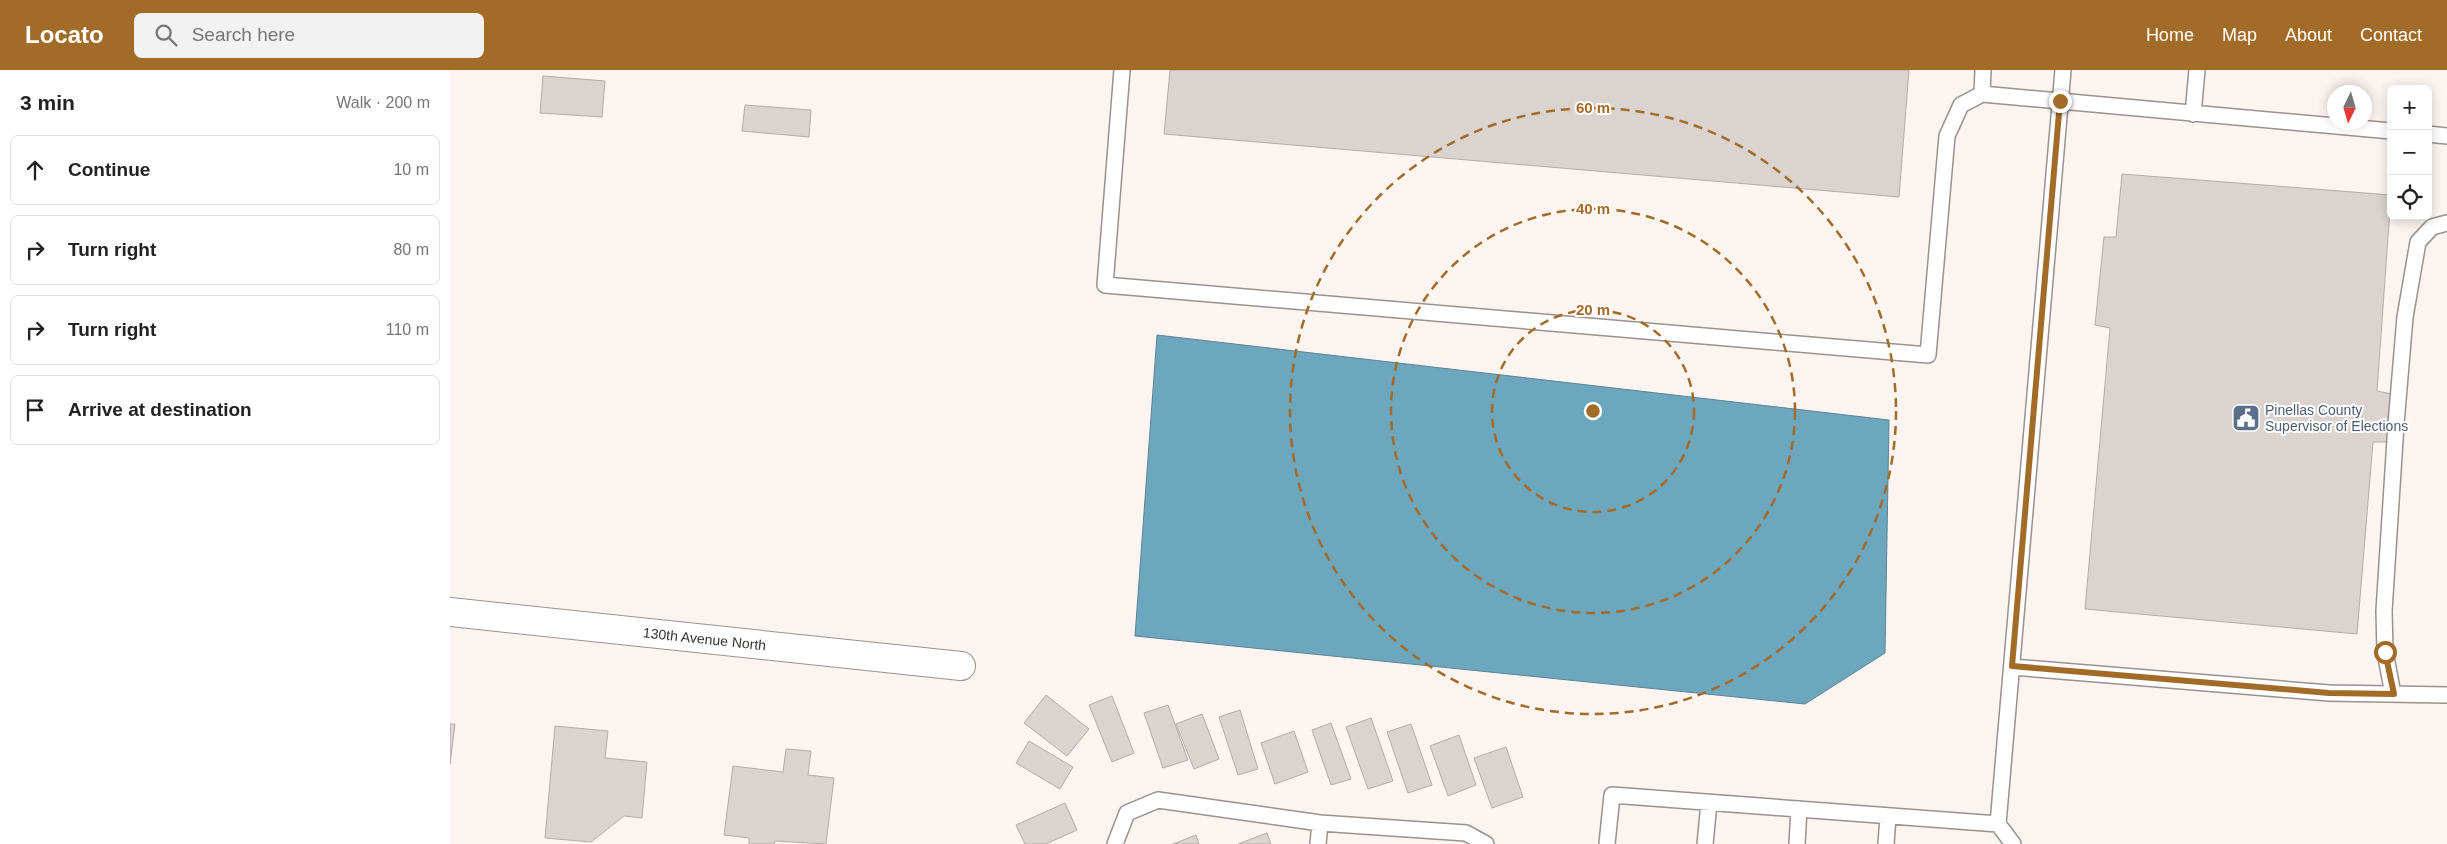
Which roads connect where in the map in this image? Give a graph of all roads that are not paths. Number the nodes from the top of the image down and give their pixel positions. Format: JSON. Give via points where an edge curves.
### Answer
{"nodes":[{"id":1,"x":1122,"y":70,"type":"edge"},
{"id":2,"x":1983,"y":70,"type":"edge"},
{"id":3,"x":2063,"y":70,"type":"edge"},
{"id":4,"x":2197,"y":70,"type":"edge"},
{"id":5,"x":1982,"y":94,"type":"junction"},
{"id":6,"x":2060,"y":101,"type":"junction"},
{"id":7,"x":2193,"y":114,"type":"junction"},
{"id":8,"x":2387,"y":131,"type":"edge"},
{"id":9,"x":2432,"y":134,"type":"edge"},
{"id":10,"x":2447,"y":136,"type":"edge"},
{"id":11,"x":2447,"y":223,"type":"edge"},
{"id":12,"x":450,"y":612,"type":"edge"},
{"id":13,"x":961,"y":666,"type":"dead end"},
{"id":14,"x":2012,"y":666,"type":"junction"},
{"id":15,"x":2394,"y":694,"type":"junction"},
{"id":16,"x":2447,"y":695,"type":"edge"},
{"id":17,"x":1709,"y":803,"type":"junction"},
{"id":18,"x":1799,"y":809,"type":"junction"},
{"id":19,"x":1888,"y":816,"type":"junction"},
{"id":20,"x":1320,"y":823,"type":"junction"},
{"id":21,"x":1998,"y":824,"type":"junction"},
{"id":22,"x":1115,"y":844,"type":"edge"},
{"id":23,"x":1318,"y":844,"type":"edge"},
{"id":24,"x":1486,"y":844,"type":"edge"},
{"id":25,"x":1607,"y":844,"type":"edge"},
{"id":26,"x":1705,"y":844,"type":"edge"},
{"id":27,"x":1797,"y":844,"type":"edge"},
{"id":28,"x":1886,"y":844,"type":"edge"},
{"id":29,"x":2013,"y":844,"type":"edge"}],
"edges":[{"from":1,"to":5,"type":"lane","via":[[1105,284],[1928,355],[1947,136],[1961,105]]},
{"from":2,"to":5,"type":"lane"},
{"from":3,"to":6,"type":"lane"},
{"from":4,"to":7,"type":"lane"},
{"from":5,"to":6,"type":"lane"},
{"from":6,"to":7,"type":"lane"},
{"from":6,"to":14,"type":"lane"},
{"from":7,"to":8,"type":"lane"},
{"from":9,"to":10,"type":"lane"},
{"from":11,"to":15,"type":"lane","via":[[2432,227],[2418,242],[2405,317],[2384,611],[2385,652]]},
{"from":12,"to":13,"type":"street","name":"130th Avenue North"},
{"from":14,"to":15,"type":"lane","via":[[2329,693]]},
{"from":14,"to":21,"type":"lane"},
{"from":15,"to":16,"type":"lane"},
{"from":17,"to":18,"type":"lane"},
{"from":17,"to":25,"type":"lane","via":[[1612,795]]},
{"from":17,"to":26,"type":"lane"},
{"from":18,"to":19,"type":"lane"},
{"from":18,"to":27,"type":"lane"},
{"from":19,"to":21,"type":"lane"},
{"from":19,"to":28,"type":"lane"},
{"from":20,"to":22,"type":"lane","via":[[1158,800],[1127,812]]},
{"from":20,"to":23,"type":"lane"},
{"from":20,"to":24,"type":"lane","via":[[1466,833]]},
{"from":21,"to":29,"type":"lane"}]}
